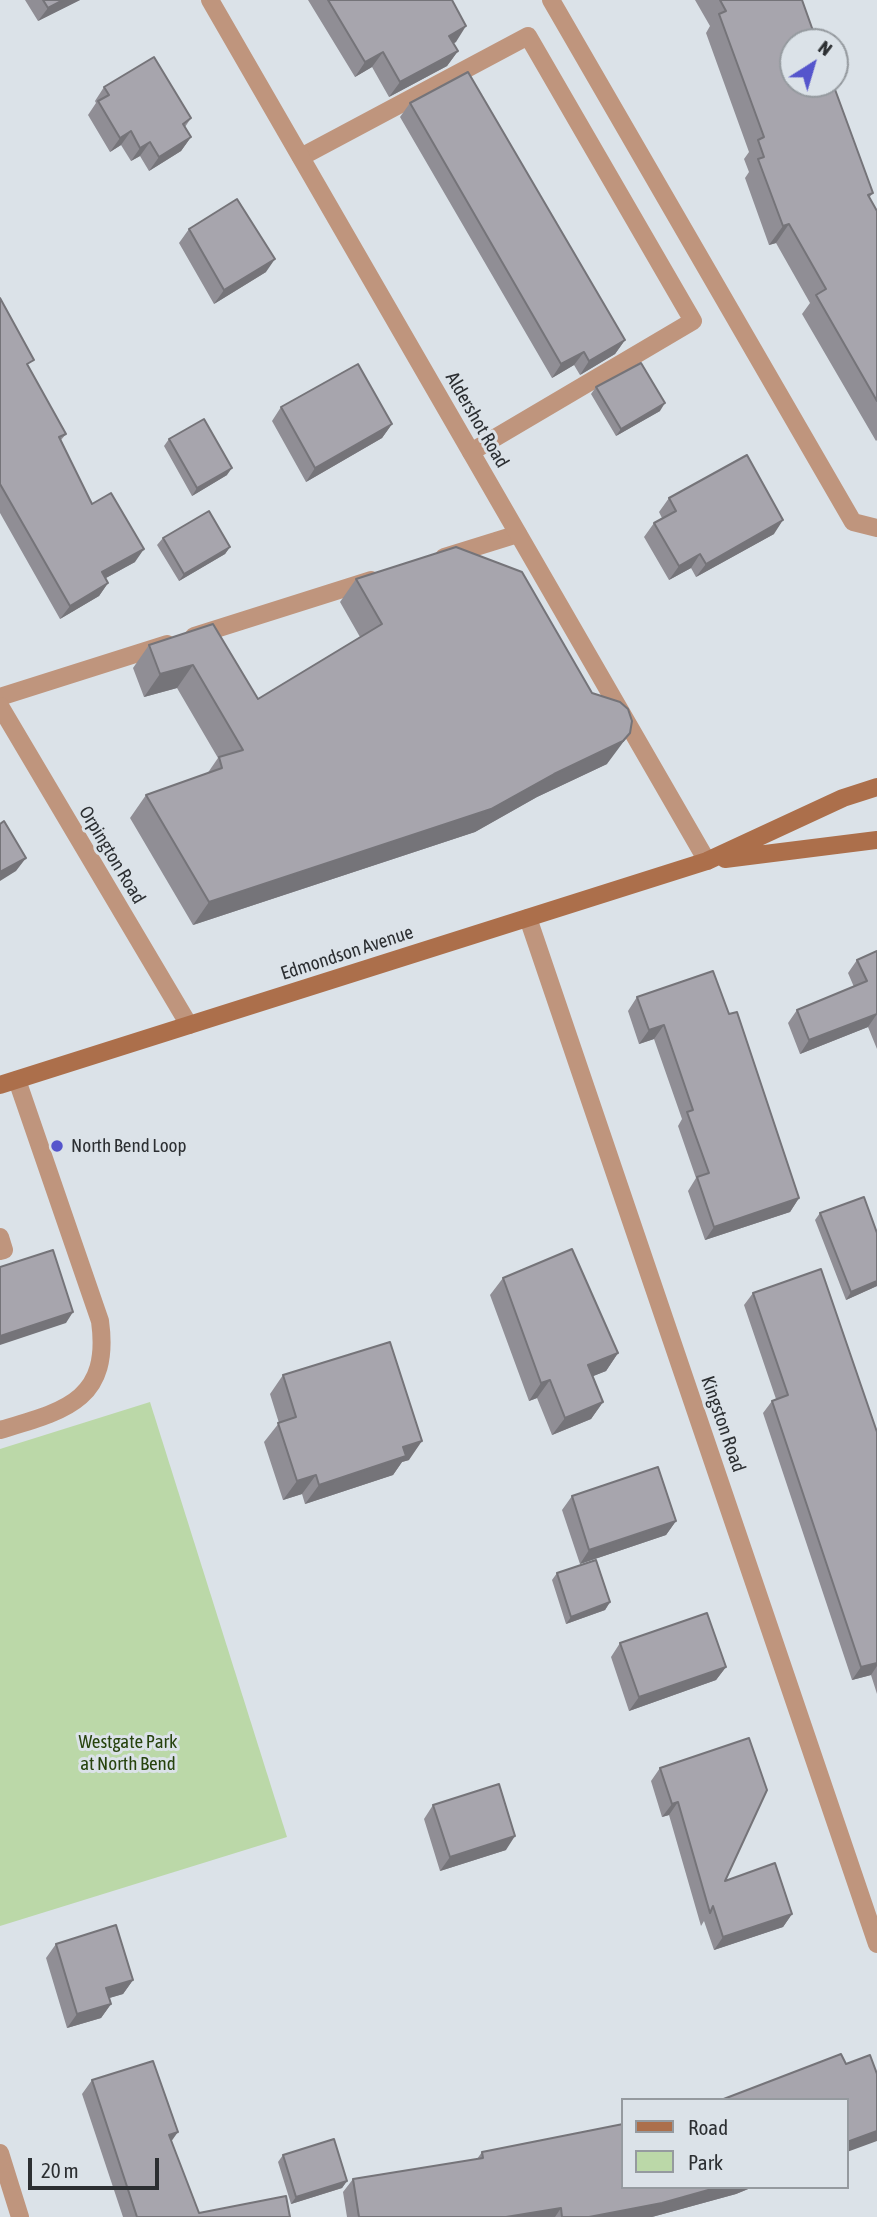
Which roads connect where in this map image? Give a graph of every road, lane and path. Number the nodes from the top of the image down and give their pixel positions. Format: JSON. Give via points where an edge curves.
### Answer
{"nodes":[{"id":1,"x":210,"y":0,"type":"edge"},
{"id":2,"x":551,"y":0,"type":"edge"},
{"id":3,"x":301,"y":157,"type":"junction"},
{"id":4,"x":471,"y":452,"type":"junction"},
{"id":5,"x":877,"y":528,"type":"edge"},
{"id":6,"x":518,"y":534,"type":"junction"},
{"id":7,"x":425,"y":563,"type":"edge"},
{"id":8,"x":385,"y":576,"type":"edge"},
{"id":9,"x":0,"y":697,"type":"edge"},
{"id":10,"x":0,"y":706,"type":"edge"},
{"id":11,"x":877,"y":787,"type":"edge"},
{"id":12,"x":877,"y":840,"type":"edge"},
{"id":13,"x":707,"y":861,"type":"junction"},
{"id":14,"x":528,"y":918,"type":"junction"},
{"id":15,"x":189,"y":1025,"type":"junction"},
{"id":16,"x":8,"y":1083,"type":"edge"},
{"id":17,"x":0,"y":1237,"type":"edge"},
{"id":18,"x":0,"y":1251,"type":"edge"},
{"id":19,"x":0,"y":1430,"type":"edge"},
{"id":20,"x":877,"y":1944,"type":"edge"},
{"id":21,"x":0,"y":2153,"type":"edge"},
{"id":22,"x":20,"y":2217,"type":"edge"}],
"edges":[{"from":1,"to":3,"type":"street","name":"Aldershot Road"},
{"from":2,"to":5,"type":"street","via":[[853,522]]},
{"from":3,"to":4,"type":"street","name":"Aldershot Road"},
{"from":3,"to":4,"type":"street","via":[[528,36],[673,286],[693,321]]},
{"from":4,"to":6,"type":"street","name":"Aldershot Road"},
{"from":6,"to":7,"type":"street"},
{"from":6,"to":13,"type":"street","name":"Aldershot Road"},
{"from":8,"to":9,"type":"street"},
{"from":10,"to":15,"type":"street","name":"Orpington Road"},
{"from":11,"to":13,"type":"main road","name":"Edmondson Avenue","via":[[842,798]]},
{"from":12,"to":13,"type":"main road","name":"Edmondson Avenue"},
{"from":13,"to":14,"type":"main road","name":"Edmondson Avenue"},
{"from":14,"to":15,"type":"main road","name":"Edmondson Avenue"},
{"from":14,"to":20,"type":"street","name":"Kingston Road"},
{"from":15,"to":16,"type":"main road","name":"Edmondson Avenue"},
{"from":16,"to":19,"type":"street","via":[[100,1321],[104,1352],[80,1398],[59,1412]]},
{"from":17,"to":18,"type":"street","via":[[4,1250]]},
{"from":21,"to":22,"type":"street"}]}
